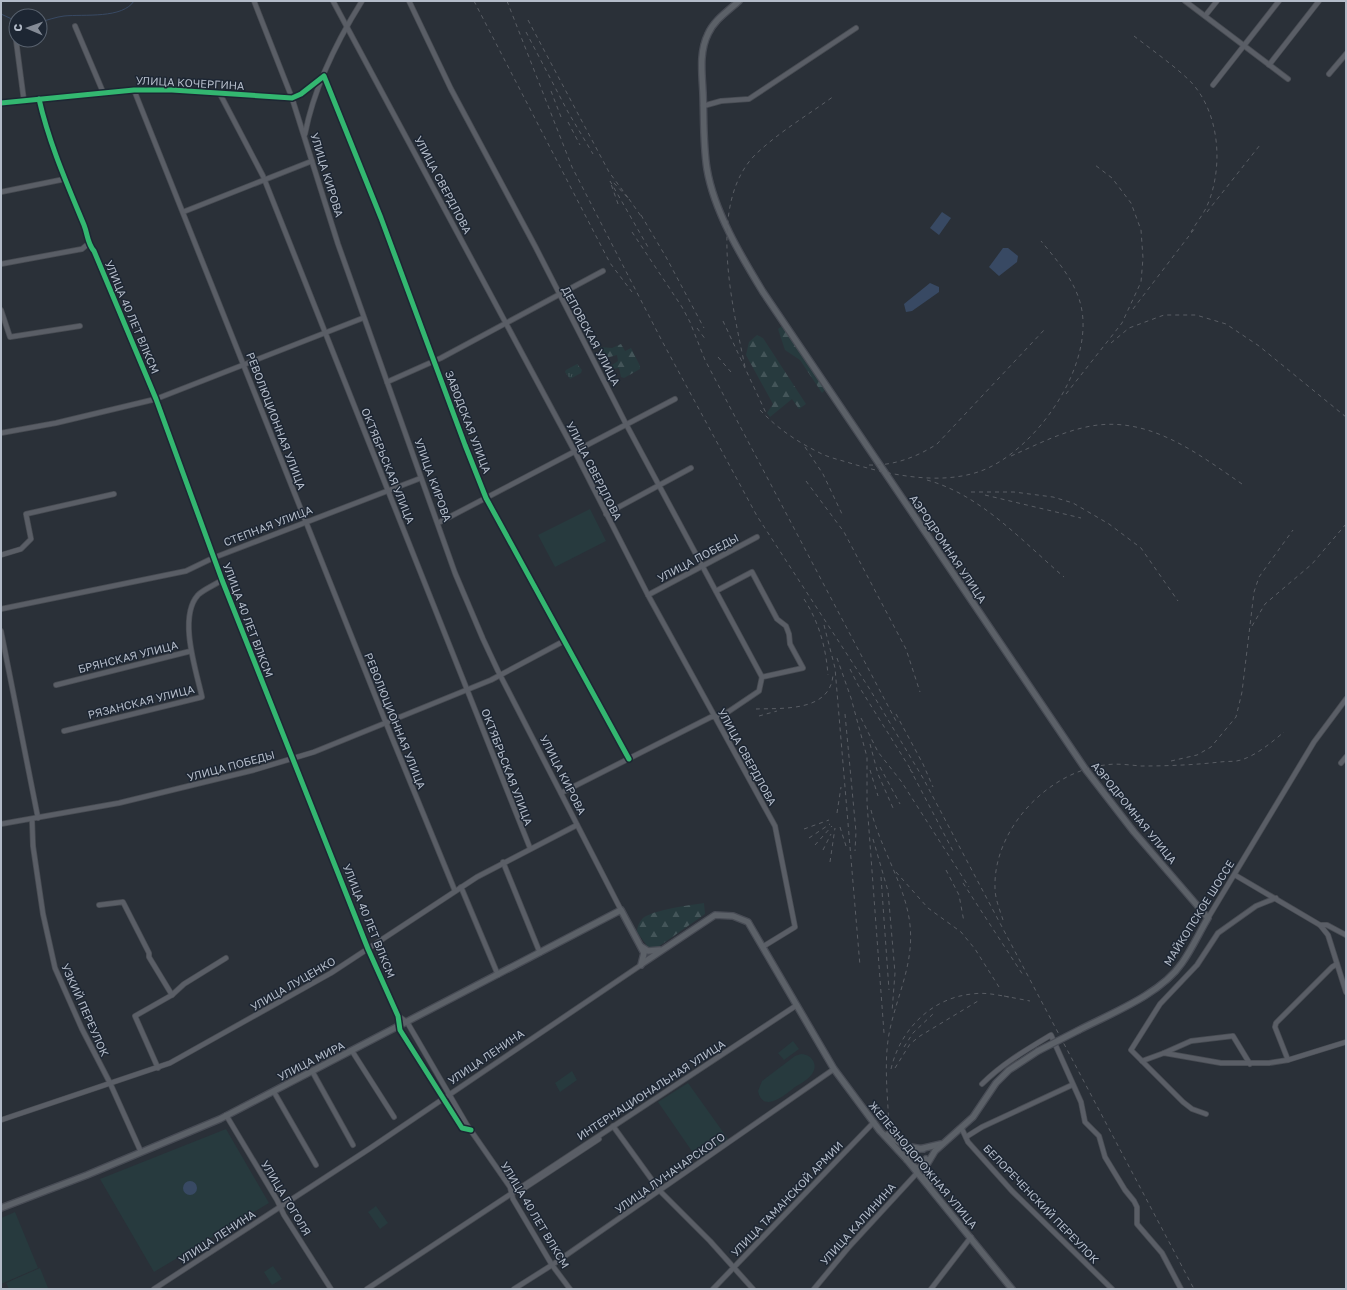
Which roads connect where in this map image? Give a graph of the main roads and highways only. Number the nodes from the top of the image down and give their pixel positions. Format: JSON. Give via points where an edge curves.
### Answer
{"nodes":[{"id":1,"x":739,"y":1,"type":"edge"},
{"id":2,"x":621,"y":910,"type":"joint"},
{"id":3,"x":1208,"y":918,"type":"joint"},
{"id":4,"x":641,"y":946,"type":"junction"},
{"id":5,"x":764,"y":946,"type":"joint"},
{"id":6,"x":662,"y":950,"type":"junction"},
{"id":7,"x":641,"y":964,"type":"joint"},
{"id":8,"x":874,"y":1122,"type":"junction"},
{"id":9,"x":945,"y":1142,"type":"junction"},
{"id":10,"x":923,"y":1149,"type":"junction"},
{"id":11,"x":934,"y":1151,"type":"junction"},
{"id":12,"x":908,"y":1161,"type":"junction"},
{"id":13,"x":932,"y":1190,"type":"junction"},
{"id":14,"x":1,"y":1208,"type":"edge"},
{"id":15,"x":1012,"y":1289,"type":"edge"}],
"edges":[{"from":1,"to":3,"type":"main road","name":"АЭРОДРОМНАЯ УЛИЦА","via":[[713,24],[702,50],[707,170],[732,238],[763,292],[1086,770],[1134,832]]},
{"from":2,"to":4,"type":"main road","name":"УЛИЦА КИРОВА"},
{"from":2,"to":14,"type":"main road","name":"УЛИЦА МИРА","via":[[274,1092],[141,1152]]},
{"from":3,"to":9,"type":"main road","name":"МАЙКОПСКОЕ ШОССЕ","bridge":true,"via":[[1181,964],[1170,976],[1138,999],[1017,1064],[1002,1076],[973,1117]]},
{"from":4,"to":6,"type":"main road","via":[[648,951]]},
{"from":4,"to":7,"type":"main road","name":"УЛИЦА КИРОВА","via":[[644,953]]},
{"from":5,"to":6,"type":"main road","name":"УЛИЦА ЛЕНИНА","via":[[744,919],[721,914],[708,918]]},
{"from":5,"to":8,"type":"main road","name":"ЖЕЛЕЗНОДОРОЖНАЯ УЛИЦА","via":[[834,1069]]},
{"from":6,"to":7,"type":"main road","name":"УЛИЦА ЛЕНИНА"},
{"from":8,"to":10,"type":"main road","via":[[902,1145]]},
{"from":8,"to":12,"type":"main road","name":"ЖЕЛЕЗНОДОРОЖНАЯ УЛИЦА"},
{"from":9,"to":10,"type":"main road"},
{"from":9,"to":11,"type":"main road"},
{"from":10,"to":12,"type":"main road","via":[[911,1151],[908,1154]]},
{"from":11,"to":12,"type":"main road","via":[[920,1168],[916,1168]]},
{"from":11,"to":13,"type":"main road","via":[[926,1169],[926,1178]]},
{"from":12,"to":13,"type":"main road","name":"ЖЕЛЕЗНОДОРОЖНАЯ УЛИЦА"},
{"from":13,"to":15,"type":"main road","name":"ЖЕЛЕЗНОДОРОЖНАЯ УЛИЦА"}]}
